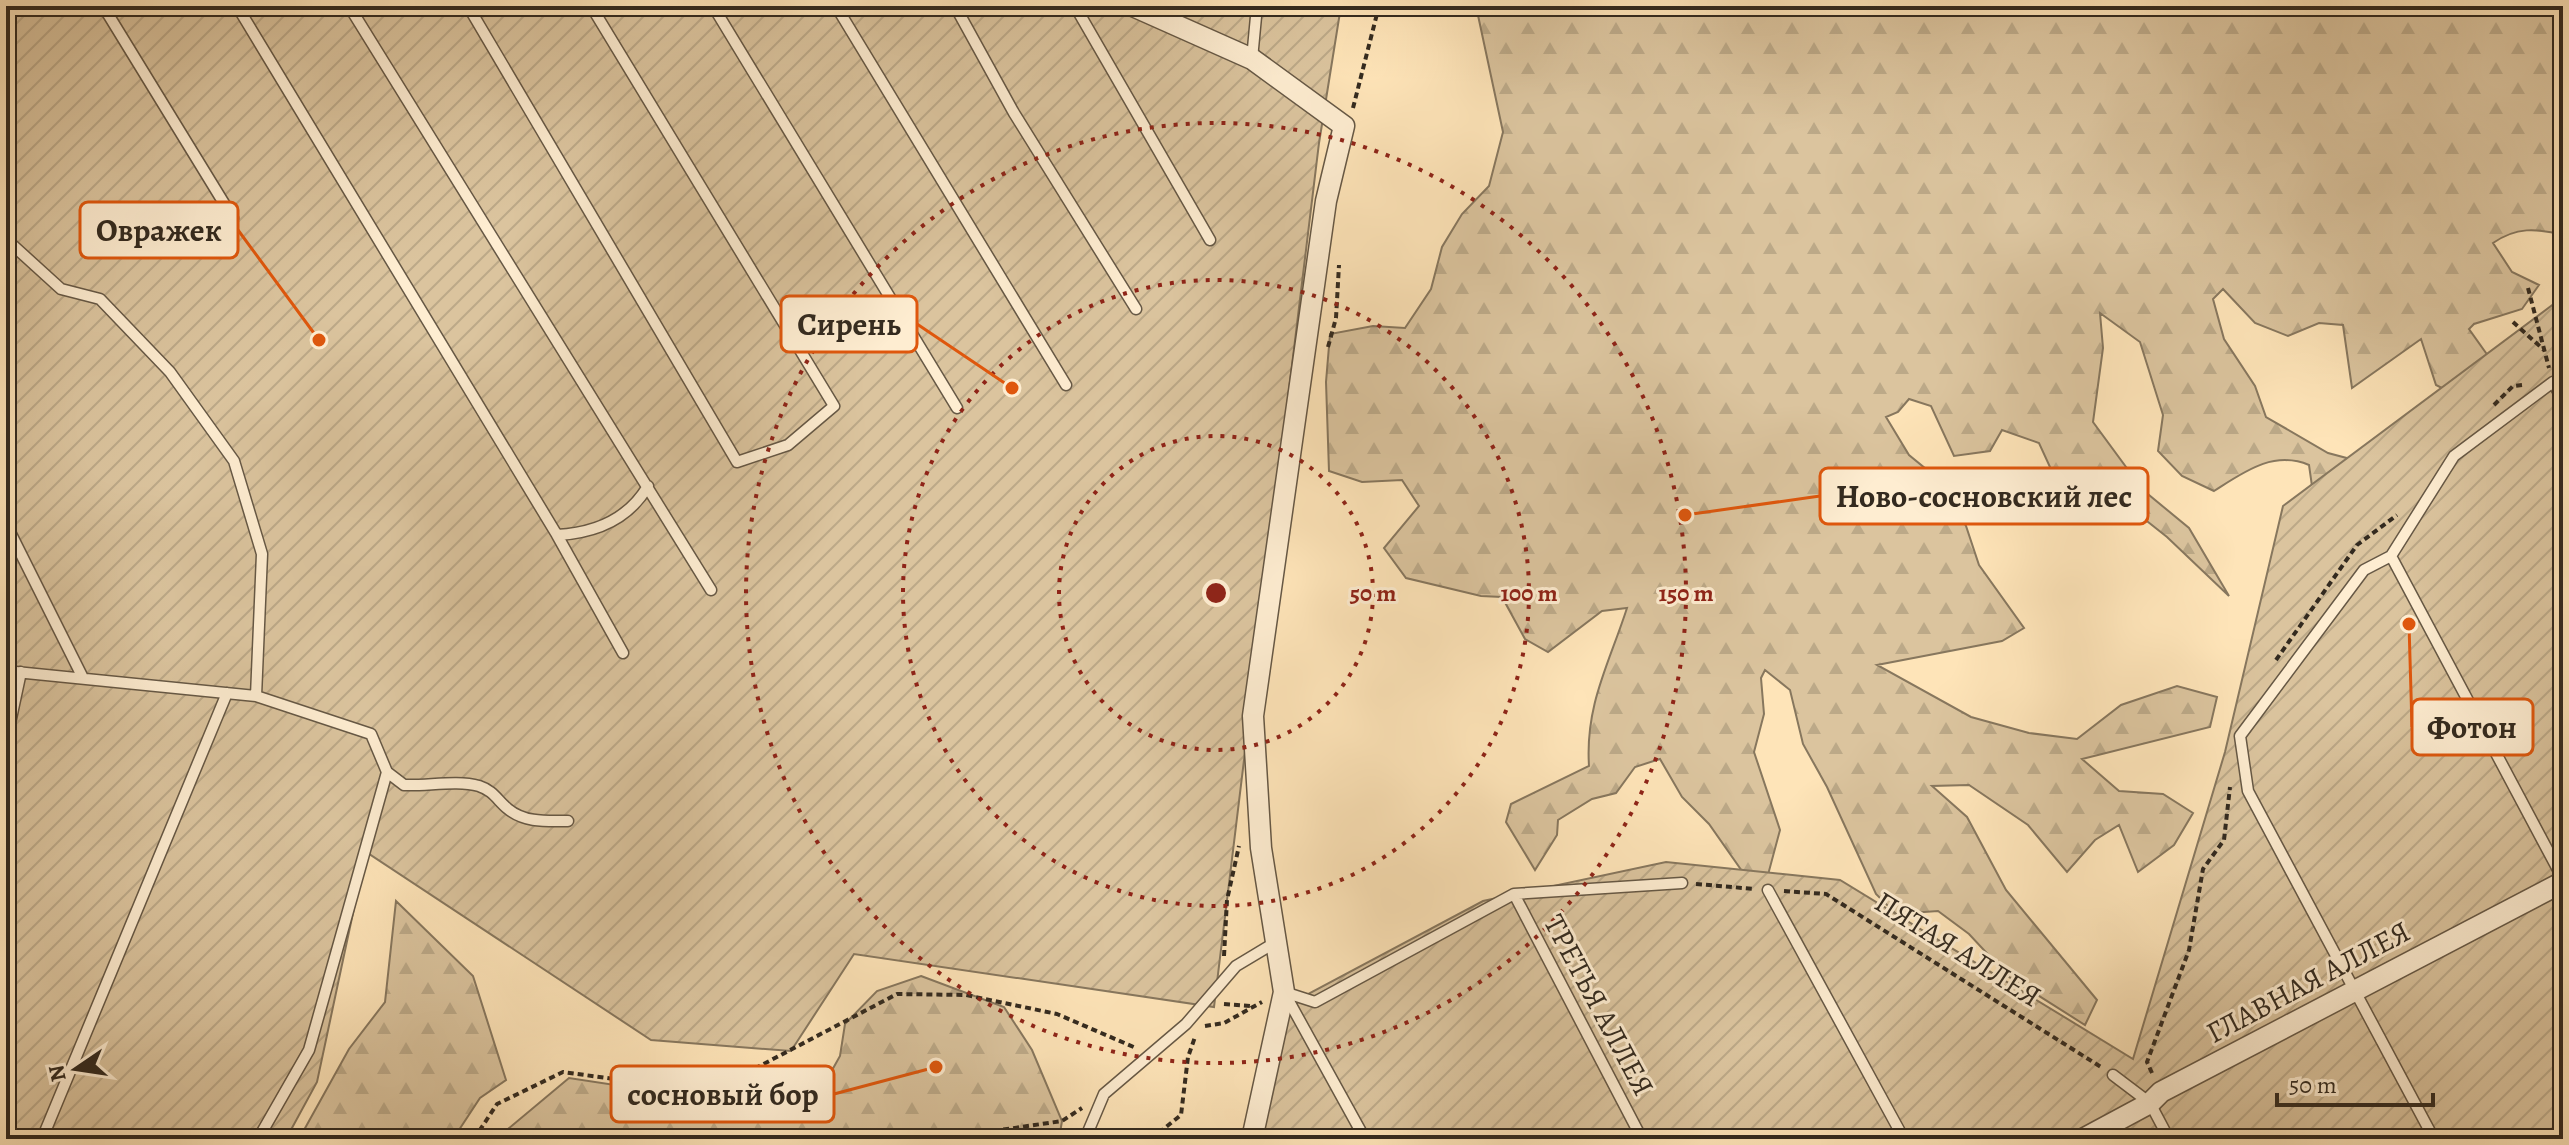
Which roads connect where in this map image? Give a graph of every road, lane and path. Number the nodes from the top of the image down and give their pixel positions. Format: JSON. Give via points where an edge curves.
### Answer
{"nodes":[{"id":1,"x":103,"y":6,"type":"edge"},
{"id":2,"x":237,"y":6,"type":"edge"},
{"id":3,"x":349,"y":6,"type":"edge"},
{"id":4,"x":468,"y":6,"type":"edge"},
{"id":5,"x":591,"y":6,"type":"edge"},
{"id":6,"x":713,"y":6,"type":"edge"},
{"id":7,"x":836,"y":6,"type":"edge"},
{"id":8,"x":955,"y":6,"type":"edge"},
{"id":9,"x":1075,"y":6,"type":"edge"},
{"id":10,"x":1257,"y":6,"type":"edge"},
{"id":11,"x":1379,"y":6,"type":"edge"},
{"id":12,"x":1138,"y":7,"type":"edge"},
{"id":13,"x":1252,"y":59,"type":"junction"},
{"id":14,"x":1344,"y":126,"type":"junction"},
{"id":15,"x":233,"y":218,"type":"dead end"},
{"id":16,"x":6,"y":239,"type":"edge"},
{"id":17,"x":1210,"y":240,"type":"dead end"},
{"id":18,"x":2528,"y":288,"type":"dead end"},
{"id":19,"x":1136,"y":309,"type":"dead end"},
{"id":20,"x":2513,"y":322,"type":"dead end"},
{"id":21,"x":2545,"y":352,"type":"junction"},
{"id":22,"x":2558,"y":382,"type":"edge"},
{"id":23,"x":1066,"y":385,"type":"dead end"},
{"id":24,"x":2563,"y":401,"type":"edge"},
{"id":25,"x":957,"y":408,"type":"dead end"},
{"id":26,"x":648,"y":486,"type":"junction"},
{"id":27,"x":6,"y":524,"type":"edge"},
{"id":28,"x":557,"y":535,"type":"junction"},
{"id":29,"x":2391,"y":556,"type":"junction"},
{"id":30,"x":711,"y":590,"type":"dead end"},
{"id":31,"x":623,"y":653,"type":"dead end"},
{"id":32,"x":6,"y":671,"type":"edge"},
{"id":33,"x":21,"y":672,"type":"junction"},
{"id":34,"x":83,"y":678,"type":"junction"},
{"id":35,"x":227,"y":693,"type":"junction"},
{"id":36,"x":256,"y":696,"type":"junction"},
{"id":37,"x":6,"y":742,"type":"edge"},
{"id":38,"x":387,"y":772,"type":"junction"},
{"id":39,"x":2231,"y":779,"type":"dead end"},
{"id":40,"x":568,"y":821,"type":"dead end"},
{"id":41,"x":1240,"y":842,"type":"dead end"},
{"id":42,"x":2563,"y":880,"type":"edge"},
{"id":43,"x":1682,"y":883,"type":"joint"},
{"id":44,"x":1768,"y":890,"type":"junction"},
{"id":45,"x":1514,"y":894,"type":"junction"},
{"id":46,"x":1276,"y":942,"type":"junction"},
{"id":47,"x":1222,"y":982,"type":"junction"},
{"id":48,"x":2355,"y":991,"type":"junction"},
{"id":49,"x":1284,"y":992,"type":"junction"},
{"id":50,"x":1149,"y":1053,"type":"junction"},
{"id":51,"x":2113,"y":1075,"type":"joint"},
{"id":52,"x":1104,"y":1094,"type":"junction"},
{"id":53,"x":2156,"y":1098,"type":"junction"},
{"id":54,"x":42,"y":1139,"type":"edge"},
{"id":55,"x":258,"y":1139,"type":"edge"},
{"id":56,"x":474,"y":1139,"type":"edge"},
{"id":57,"x":965,"y":1139,"type":"edge"},
{"id":58,"x":1085,"y":1139,"type":"edge"},
{"id":59,"x":1151,"y":1139,"type":"edge"},
{"id":60,"x":1252,"y":1139,"type":"edge"},
{"id":61,"x":1365,"y":1139,"type":"edge"},
{"id":62,"x":1642,"y":1139,"type":"edge"},
{"id":63,"x":1904,"y":1139,"type":"edge"},
{"id":64,"x":2083,"y":1139,"type":"edge"},
{"id":65,"x":2169,"y":1139,"type":"edge"},
{"id":66,"x":2434,"y":1139,"type":"edge"}],
"edges":[{"from":1,"to":15,"type":"lane"},
{"from":2,"to":28,"type":"lane"},
{"from":3,"to":26,"type":"lane"},
{"from":4,"to":5,"type":"lane","via":[[737,462],[788,445],[834,406]]},
{"from":6,"to":25,"type":"lane"},
{"from":7,"to":23,"type":"lane"},
{"from":8,"to":19,"type":"lane","via":[[1014,113]]},
{"from":9,"to":17,"type":"lane"},
{"from":10,"to":13,"type":"lane"},
{"from":11,"to":14,"type":"path","via":[[1353,111]]},
{"from":12,"to":13,"type":"street"},
{"from":13,"to":14,"type":"street"},
{"from":14,"to":46,"type":"street","via":[[1326,201],[1253,716],[1261,848]]},
{"from":16,"to":36,"type":"lane","via":[[61,289],[100,299],[170,372],[234,461],[262,554]]},
{"from":18,"to":21,"type":"path"},
{"from":20,"to":21,"type":"path"},
{"from":21,"to":22,"type":"path"},
{"from":22,"to":24,"type":"lane"},
{"from":22,"to":29,"type":"lane","via":[[2454,456]]},
{"from":26,"to":28,"type":"lane","via":[[636,505],[604,526]]},
{"from":26,"to":30,"type":"lane"},
{"from":27,"to":34,"type":"lane"},
{"from":28,"to":31,"type":"lane"},
{"from":29,"to":42,"type":"lane"},
{"from":29,"to":48,"type":"lane","via":[[2364,570],[2240,736],[2248,791]]},
{"from":32,"to":33,"type":"lane"},
{"from":33,"to":34,"type":"lane"},
{"from":33,"to":37,"type":"lane"},
{"from":34,"to":35,"type":"lane"},
{"from":35,"to":36,"type":"lane"},
{"from":35,"to":54,"type":"lane"},
{"from":36,"to":38,"type":"lane","via":[[371,734]]},
{"from":38,"to":40,"type":"lane","via":[[404,785],[481,787],[529,820]]},
{"from":38,"to":55,"type":"lane","via":[[309,1050]]},
{"from":39,"to":53,"type":"path","via":[[2224,840],[2203,869],[2189,950],[2147,1062]]},
{"from":41,"to":47,"type":"path","via":[[1227,900]]},
{"from":42,"to":48,"type":"street","name":"ГЛАВНАЯ АЛЛЕЯ"},
{"from":43,"to":44,"type":"path","name":"ПЯТАЯ АЛЛЕЯ"},
{"from":43,"to":45,"type":"lane"},
{"from":44,"to":51,"type":"path","name":"ПЯТАЯ АЛЛЕЯ","via":[[1826,894]]},
{"from":44,"to":63,"type":"lane"},
{"from":45,"to":49,"type":"lane","via":[[1315,1002]]},
{"from":45,"to":62,"type":"lane","name":"ТРЕТЬЯ АЛЛЕЯ"},
{"from":46,"to":47,"type":"lane","via":[[1236,966]]},
{"from":46,"to":49,"type":"street"},
{"from":47,"to":50,"type":"lane","via":[[1186,1024]]},
{"from":48,"to":53,"type":"street","name":"ГЛАВНАЯ АЛЛЕЯ"},
{"from":48,"to":66,"type":"lane"},
{"from":49,"to":59,"type":"path","via":[[1224,1023],[1199,1027],[1188,1057],[1181,1115]]},
{"from":49,"to":60,"type":"street"},
{"from":49,"to":61,"type":"lane"},
{"from":50,"to":52,"type":"lane"},
{"from":50,"to":56,"type":"path","via":[[1057,1014],[966,995],[897,994],[756,1068],[672,1087],[563,1072],[497,1104]]},
{"from":51,"to":53,"type":"lane"},
{"from":52,"to":57,"type":"path","via":[[1062,1121]]},
{"from":52,"to":58,"type":"lane"},
{"from":53,"to":64,"type":"street","name":"ГЛАВНАЯ АЛЛЕЯ"},
{"from":53,"to":65,"type":"lane"}]}
